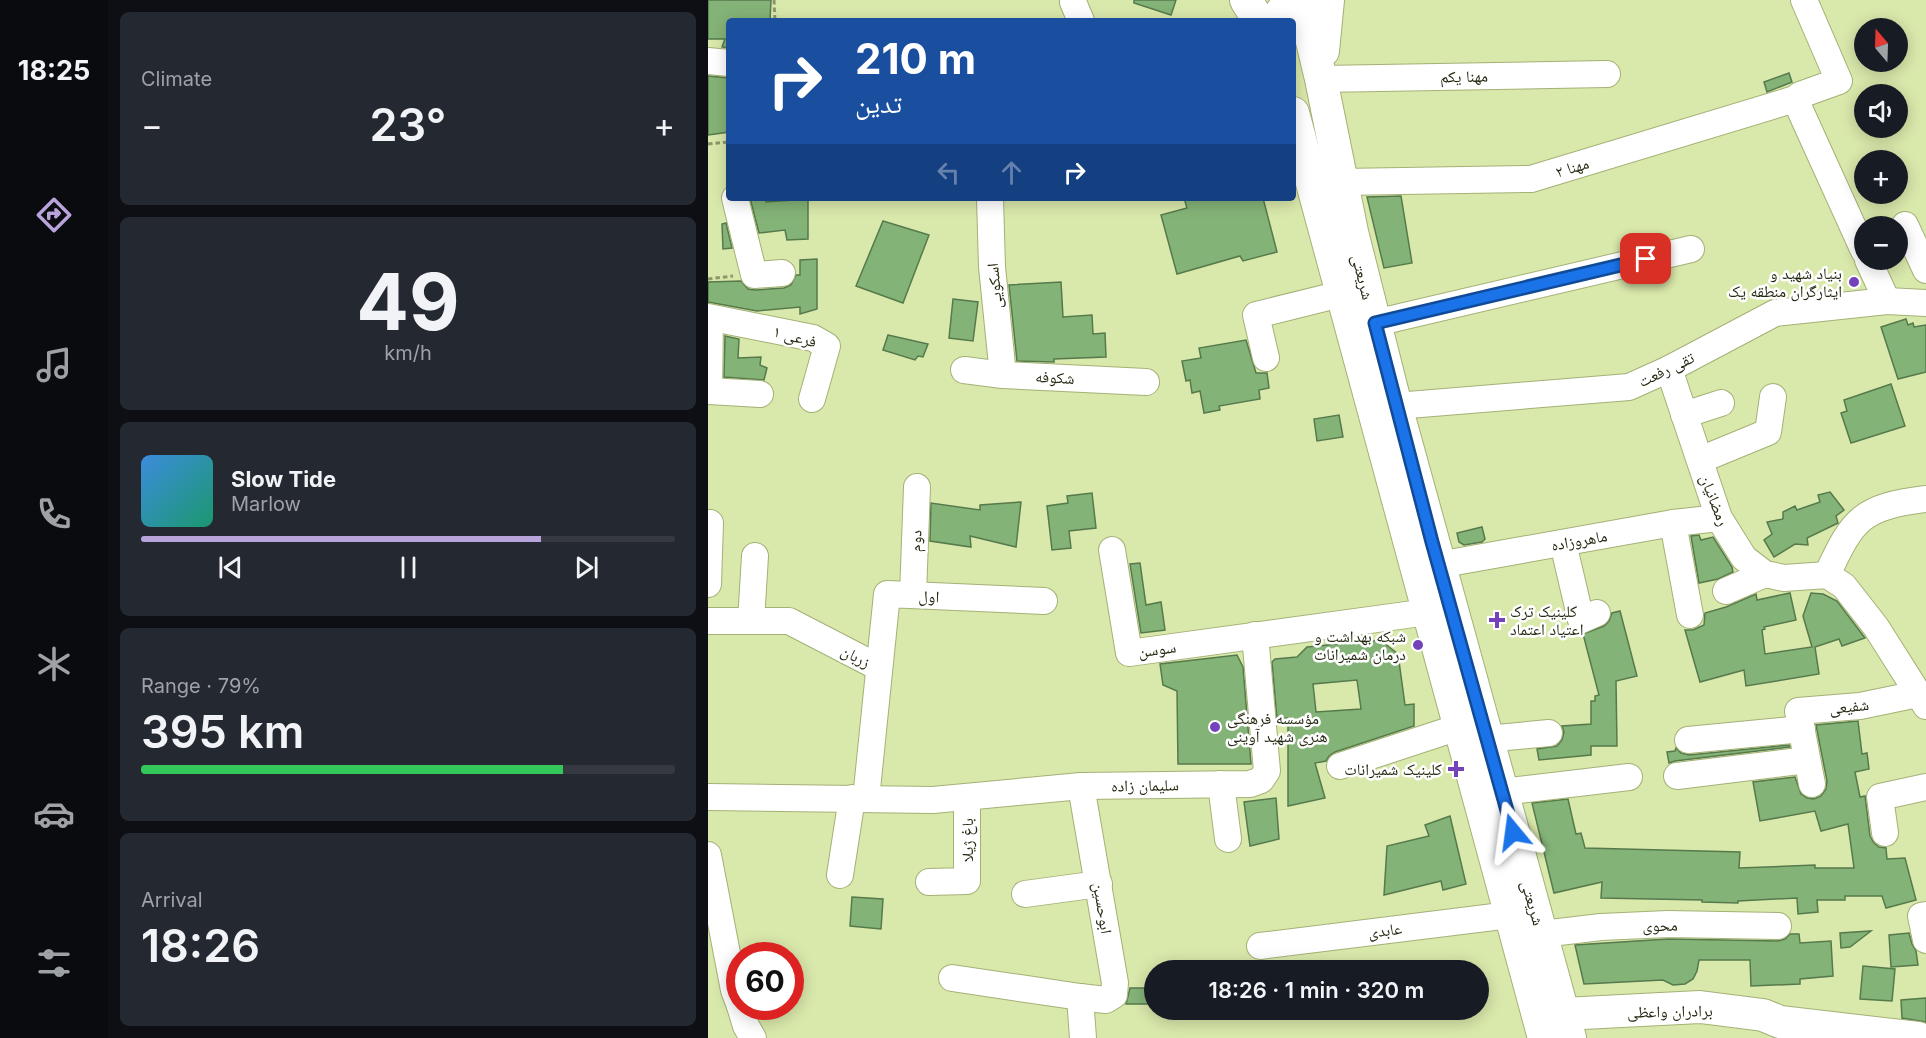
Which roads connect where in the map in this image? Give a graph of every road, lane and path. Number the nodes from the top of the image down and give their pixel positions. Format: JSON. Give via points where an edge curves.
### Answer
{"nodes":[{"id":1,"x":774,"y":0,"type":"edge"},
{"id":2,"x":1246,"y":0,"type":"edge"},
{"id":3,"x":1267,"y":0,"type":"edge"},
{"id":4,"x":1328,"y":0,"type":"edge"},
{"id":5,"x":1804,"y":0,"type":"edge"},
{"id":6,"x":1305,"y":12,"type":"edge"},
{"id":7,"x":775,"y":18,"type":"edge"},
{"id":8,"x":1257,"y":18,"type":"edge"},
{"id":9,"x":1271,"y":18,"type":"edge"},
{"id":10,"x":1279,"y":18,"type":"edge"},
{"id":11,"x":1607,"y":74,"type":"dead end"},
{"id":12,"x":1321,"y":79,"type":"junction"},
{"id":13,"x":1795,"y":99,"type":"junction"},
{"id":14,"x":1296,"y":136,"type":"edge"},
{"id":15,"x":726,"y":142,"type":"edge"},
{"id":16,"x":708,"y":144,"type":"edge"},
{"id":17,"x":1298,"y":152,"type":"edge"},
{"id":18,"x":1341,"y":182,"type":"junction"},
{"id":19,"x":736,"y":201,"type":"edge"},
{"id":20,"x":990,"y":201,"type":"edge"},
{"id":21,"x":1854,"y":229,"type":"edge"},
{"id":22,"x":1908,"y":231,"type":"edge"},
{"id":23,"x":1691,"y":249,"type":"dead end"},
{"id":24,"x":1873,"y":270,"type":"edge"},
{"id":25,"x":1926,"y":270,"type":"edge"},
{"id":26,"x":782,"y":273,"type":"dead end"},
{"id":27,"x":754,"y":275,"type":"junction"},
{"id":28,"x":708,"y":279,"type":"edge"},
{"id":29,"x":1341,"y":294,"type":"junction"},
{"id":30,"x":1887,"y":301,"type":"junction"},
{"id":31,"x":1926,"y":303,"type":"edge"},
{"id":32,"x":709,"y":317,"type":"edge"},
{"id":33,"x":1375,"y":323,"type":"junction"},
{"id":34,"x":1266,"y":357,"type":"dead end"},
{"id":35,"x":1669,"y":369,"type":"junction"},
{"id":36,"x":964,"y":370,"type":"dead end"},
{"id":37,"x":1003,"y":375,"type":"junction"},
{"id":38,"x":1146,"y":382,"type":"dead end"},
{"id":39,"x":709,"y":391,"type":"edge"},
{"id":40,"x":760,"y":394,"type":"dead end"},
{"id":41,"x":1773,"y":397,"type":"dead end"},
{"id":42,"x":812,"y":399,"type":"dead end"},
{"id":43,"x":1721,"y":403,"type":"dead end"},
{"id":44,"x":1396,"y":406,"type":"junction"},
{"id":45,"x":1684,"y":414,"type":"junction"},
{"id":46,"x":1700,"y":460,"type":"junction"},
{"id":47,"x":917,"y":487,"type":"dead end"},
{"id":48,"x":1926,"y":499,"type":"edge"},
{"id":49,"x":1719,"y":518,"type":"junction"},
{"id":50,"x":710,"y":522,"type":"dead end"},
{"id":51,"x":1673,"y":523,"type":"junction"},
{"id":52,"x":1563,"y":543,"type":"junction"},
{"id":53,"x":1112,"y":550,"type":"dead end"},
{"id":54,"x":755,"y":556,"type":"dead end"},
{"id":55,"x":1438,"y":564,"type":"junction"},
{"id":56,"x":1765,"y":574,"type":"junction"},
{"id":57,"x":1827,"y":575,"type":"junction"},
{"id":58,"x":708,"y":584,"type":"edge"},
{"id":59,"x":1726,"y":591,"type":"dead end"},
{"id":60,"x":913,"y":595,"type":"junction"},
{"id":61,"x":1044,"y":601,"type":"dead end"},
{"id":62,"x":1428,"y":612,"type":"junction"},
{"id":63,"x":1597,"y":613,"type":"dead end"},
{"id":64,"x":1690,"y":615,"type":"dead end"},
{"id":65,"x":708,"y":621,"type":"edge"},
{"id":66,"x":752,"y":621,"type":"junction"},
{"id":67,"x":1255,"y":635,"type":"junction"},
{"id":68,"x":878,"y":668,"type":"junction"},
{"id":69,"x":1922,"y":700,"type":"edge"},
{"id":70,"x":1802,"y":729,"type":"junction"},
{"id":71,"x":1473,"y":733,"type":"junction"},
{"id":72,"x":1549,"y":734,"type":"dead end"},
{"id":73,"x":1688,"y":740,"type":"dead end"},
{"id":74,"x":1340,"y":766,"type":"dead end"},
{"id":75,"x":1677,"y":776,"type":"dead end"},
{"id":76,"x":1629,"y":777,"type":"dead end"},
{"id":77,"x":1221,"y":784,"type":"junction"},
{"id":78,"x":1081,"y":786,"type":"junction"},
{"id":79,"x":1926,"y":787,"type":"edge"},
{"id":80,"x":1501,"y":792,"type":"junction"},
{"id":81,"x":708,"y":797,"type":"edge"},
{"id":82,"x":967,"y":797,"type":"junction"},
{"id":83,"x":859,"y":798,"type":"junction"},
{"id":84,"x":1885,"y":833,"type":"dead end"},
{"id":85,"x":1228,"y":839,"type":"dead end"},
{"id":86,"x":709,"y":861,"type":"edge"},
{"id":87,"x":840,"y":875,"type":"dead end"},
{"id":88,"x":929,"y":882,"type":"dead end"},
{"id":89,"x":1099,"y":884,"type":"junction"},
{"id":90,"x":1025,"y":894,"type":"dead end"},
{"id":91,"x":1510,"y":915,"type":"junction"},
{"id":92,"x":1926,"y":915,"type":"edge"},
{"id":93,"x":1778,"y":926,"type":"dead end"},
{"id":94,"x":1542,"y":934,"type":"junction"},
{"id":95,"x":1926,"y":940,"type":"edge"},
{"id":96,"x":1260,"y":946,"type":"dead end"},
{"id":97,"x":726,"y":949,"type":"edge"},
{"id":98,"x":952,"y":978,"type":"dead end"},
{"id":99,"x":1080,"y":998,"type":"junction"},
{"id":100,"x":745,"y":1020,"type":"edge"},
{"id":101,"x":1559,"y":1030,"type":"edge"},
{"id":102,"x":1780,"y":1030,"type":"edge"},
{"id":103,"x":1820,"y":1032,"type":"edge"},
{"id":104,"x":753,"y":1038,"type":"edge"},
{"id":105,"x":1083,"y":1038,"type":"edge"},
{"id":106,"x":1918,"y":1038,"type":"edge"}],
"edges":[{"from":1,"to":7,"type":"path"},
{"from":2,"to":8,"type":"main road"},
{"from":3,"to":9,"type":"main road"},
{"from":4,"to":12,"type":"main road"},
{"from":5,"to":13,"type":"street","name":"مهنا ۲","via":[[1839,81]]},
{"from":6,"to":10,"type":"main road","via":[[1288,6]]},
{"from":6,"to":12,"type":"main road","name":"شریعتی"},
{"from":11,"to":12,"type":"street","name":"مهنا یکم"},
{"from":12,"to":18,"type":"main road","name":"شریعتی"},
{"from":13,"to":18,"type":"street","name":"مهنا ۲","via":[[1531,179]]},
{"from":13,"to":21,"type":"street"},
{"from":14,"to":17,"type":"main road","name":"شریعتی"},
{"from":15,"to":16,"type":"path"},
{"from":17,"to":29,"type":"main road","name":"شریعتی"},
{"from":18,"to":33,"type":"main road","name":"شریعتی"},
{"from":19,"to":27,"type":"street"},
{"from":20,"to":37,"type":"street","name":"اسکویی"},
{"from":22,"to":25,"type":"street"},
{"from":23,"to":33,"type":"street"},
{"from":24,"to":30,"type":"street"},
{"from":26,"to":27,"type":"street"},
{"from":27,"to":28,"type":"path"},
{"from":29,"to":34,"type":"street","via":[[1256,315]]},
{"from":29,"to":62,"type":"main road","name":"شریعتی"},
{"from":30,"to":31,"type":"street","name":"تقی رفعت"},
{"from":30,"to":35,"type":"street","name":"تقی رفعت","via":[[1775,313]]},
{"from":32,"to":39,"type":"street"},
{"from":32,"to":42,"type":"street","name":"فرعی ۱","via":[[813,338],[827,346]]},
{"from":33,"to":44,"type":"main road","name":"شریعتی"},
{"from":35,"to":44,"type":"street","name":"تقی رفعت","via":[[1629,387]]},
{"from":35,"to":45,"type":"street","name":"رمضانیان"},
{"from":36,"to":37,"type":"street","name":"شکوفه"},
{"from":37,"to":38,"type":"street","name":"شکوفه"},
{"from":39,"to":40,"type":"street","via":[[735,384]]},
{"from":41,"to":46,"type":"street","via":[[1768,432]]},
{"from":43,"to":45,"type":"street"},
{"from":44,"to":55,"type":"main road","name":"شریعتی"},
{"from":45,"to":46,"type":"street","name":"رمضانیان"},
{"from":46,"to":49,"type":"street","name":"رمضانیان"},
{"from":47,"to":60,"type":"street","name":"دوم"},
{"from":48,"to":57,"type":"street","via":[[1901,502],[1861,517],[1841,543]]},
{"from":49,"to":51,"type":"street","name":"ماهروزاده"},
{"from":49,"to":56,"type":"street","name":"رمضانیان","via":[[1744,558]]},
{"from":50,"to":58,"type":"street"},
{"from":51,"to":52,"type":"street","name":"ماهروزاده"},
{"from":51,"to":64,"type":"street"},
{"from":52,"to":55,"type":"street","name":"ماهروزاده"},
{"from":52,"to":63,"type":"street","via":[[1581,620]]},
{"from":53,"to":67,"type":"street","name":"سوسن","via":[[1128,653]]},
{"from":54,"to":66,"type":"street"},
{"from":55,"to":71,"type":"main road","name":"شریعتی"},
{"from":56,"to":57,"type":"street","via":[[1784,578]]},
{"from":56,"to":59,"type":"street"},
{"from":57,"to":69,"type":"street","via":[[1844,586],[1876,627]]},
{"from":60,"to":61,"type":"street","name":"اول"},
{"from":60,"to":68,"type":"street","name":"اول","via":[[887,594]]},
{"from":62,"to":67,"type":"street"},
{"from":62,"to":71,"type":"main road","name":"شریعتی"},
{"from":65,"to":66,"type":"street","name":"زربان"},
{"from":66,"to":68,"type":"street","name":"زربان","via":[[789,621]]},
{"from":67,"to":77,"type":"street","name":"سلیمان زاده","via":[[1267,771],[1261,780],[1250,784]]},
{"from":68,"to":83,"type":"street","name":"زربان"},
{"from":69,"to":70,"type":"street","name":"شفیعی","via":[[1798,711]]},
{"from":70,"to":73,"type":"street"},
{"from":70,"to":75,"type":"street","via":[[1810,772]]},
{"from":71,"to":72,"type":"street"},
{"from":71,"to":74,"type":"street"},
{"from":71,"to":80,"type":"main road","name":"شریعتی"},
{"from":71,"to":91,"type":"main road","name":"شریعتی"},
{"from":76,"to":80,"type":"street"},
{"from":77,"to":78,"type":"street","name":"سلیمان زاده"},
{"from":77,"to":85,"type":"street"},
{"from":78,"to":82,"type":"street","name":"سلیمان زاده"},
{"from":78,"to":89,"type":"street","name":"ابوحسین"},
{"from":79,"to":84,"type":"street","via":[[1880,797]]},
{"from":80,"to":94,"type":"main road","name":"شریعتی"},
{"from":81,"to":83,"type":"street","name":"سلیمان زاده"},
{"from":82,"to":83,"type":"street","name":"سلیمان زاده"},
{"from":82,"to":88,"type":"street","name":"باغ ژیلا","via":[[967,881]]},
{"from":83,"to":87,"type":"street","name":"زربان"},
{"from":86,"to":97,"type":"street"},
{"from":89,"to":90,"type":"street"},
{"from":89,"to":99,"type":"street","name":"ابوحسین","via":[[1114,994],[1106,1000]]},
{"from":91,"to":96,"type":"street","name":"عابدی"},
{"from":91,"to":101,"type":"main road","name":"شریعتی"},
{"from":92,"to":95,"type":"street","via":[[1921,916]]},
{"from":93,"to":94,"type":"street","name":"محوی","via":[[1668,924]]},
{"from":94,"to":101,"type":"main road","name":"شریعتی"},
{"from":98,"to":99,"type":"street","name":"ابوحسین"},
{"from":99,"to":105,"type":"street"},
{"from":100,"to":104,"type":"street"},
{"from":101,"to":102,"type":"main road","name":"برادران واعظی","via":[[1700,1007],[1763,1015]]},
{"from":102,"to":103,"type":"main road","name":"برادران واعظی"},
{"from":103,"to":106,"type":"main road","name":"برادران واعظی"}]}
